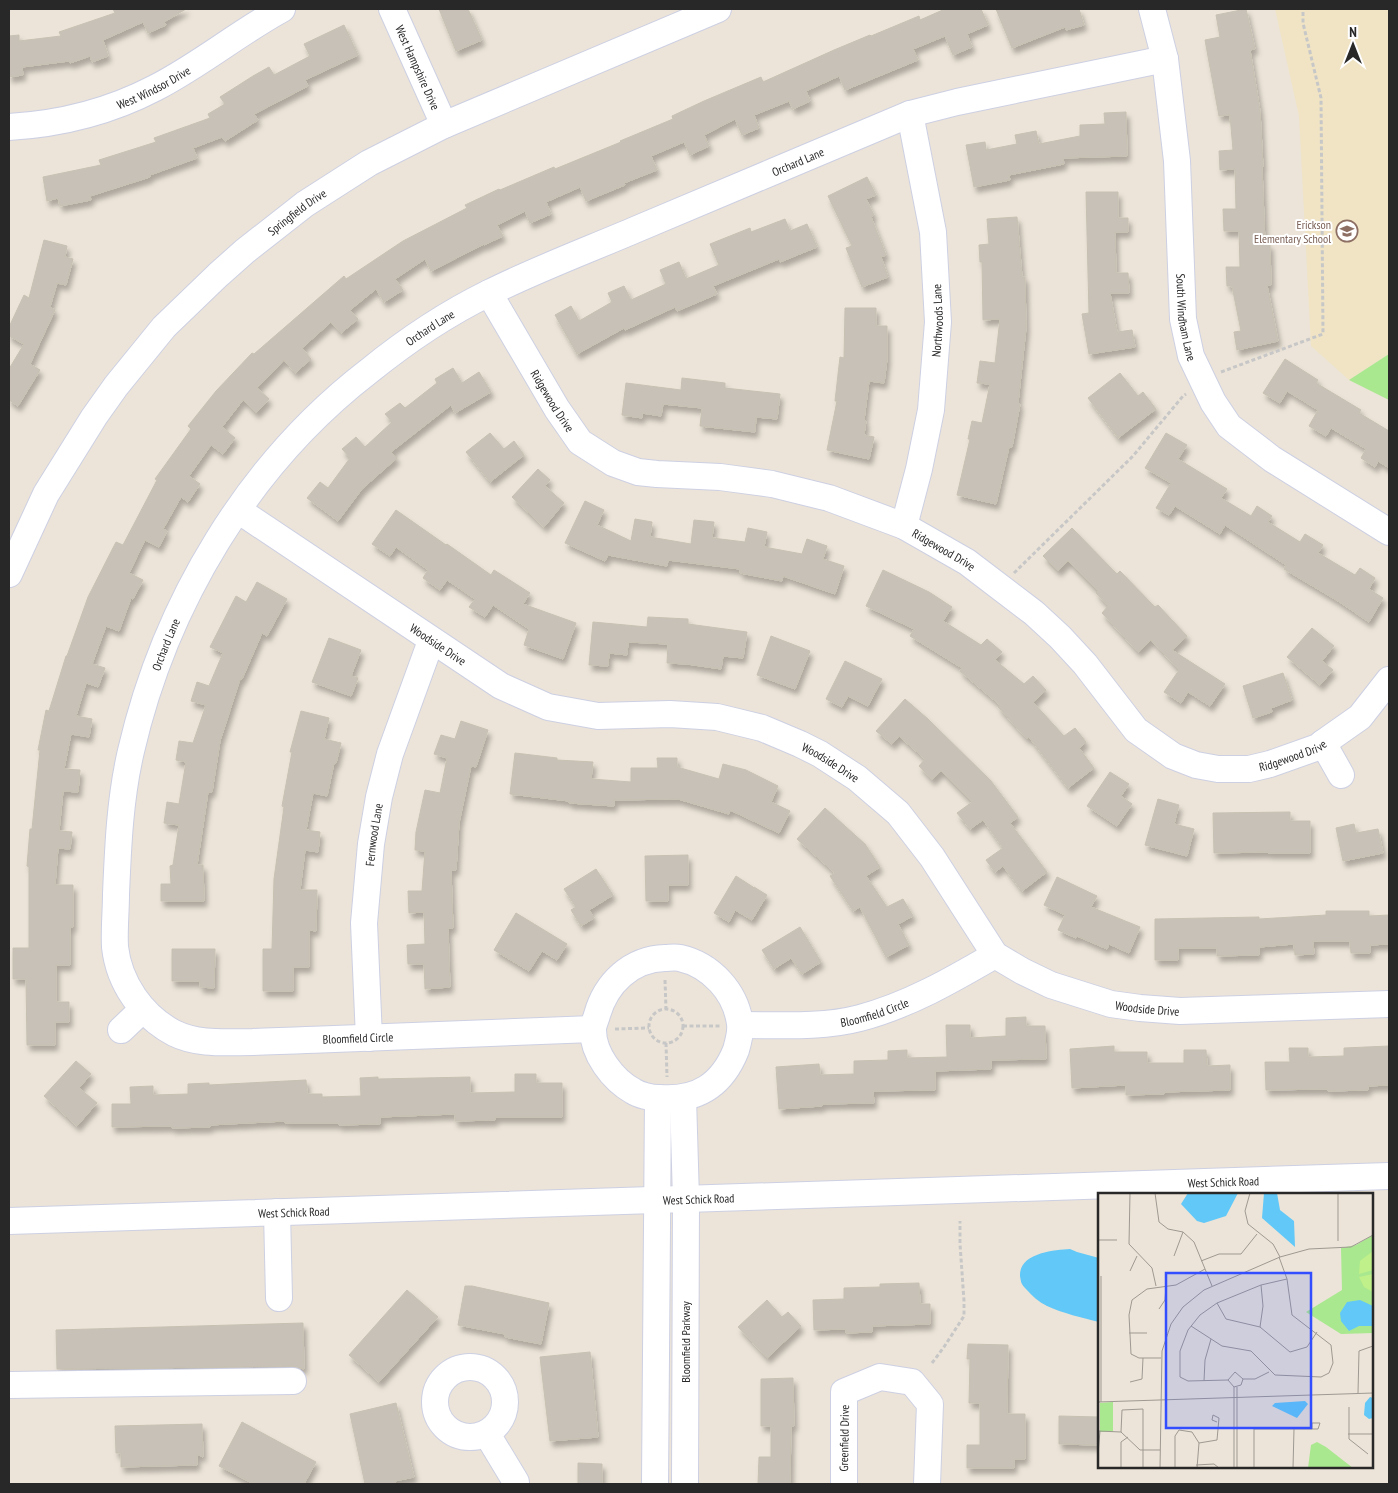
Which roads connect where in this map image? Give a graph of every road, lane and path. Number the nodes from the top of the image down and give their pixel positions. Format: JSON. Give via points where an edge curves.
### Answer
{"nodes":[{"id":1,"x":282,"y":9,"type":"edge"},
{"id":2,"x":392,"y":9,"type":"edge"},
{"id":3,"x":718,"y":9,"type":"edge"},
{"id":4,"x":1152,"y":9,"type":"edge"},
{"id":5,"x":1303,"y":9,"type":"edge"},
{"id":6,"x":1165,"y":59,"type":"junction"},
{"id":7,"x":910,"y":114,"type":"junction"},
{"id":8,"x":444,"y":126,"type":"junction"},
{"id":9,"x":9,"y":127,"type":"edge"},
{"id":10,"x":489,"y":293,"type":"junction"},
{"id":11,"x":1204,"y":383,"type":"junction"},
{"id":12,"x":238,"y":510,"type":"junction"},
{"id":13,"x":904,"y":526,"type":"junction"},
{"id":14,"x":1389,"y":532,"type":"edge"},
{"id":15,"x":9,"y":574,"type":"edge"},
{"id":16,"x":1000,"y":586,"type":"junction"},
{"id":17,"x":431,"y":641,"type":"junction"},
{"id":18,"x":1389,"y":680,"type":"edge"},
{"id":19,"x":1323,"y":743,"type":"junction"},
{"id":20,"x":1341,"y":774,"type":"dead end"},
{"id":21,"x":995,"y":955,"type":"junction"},
{"id":22,"x":665,"y":958,"type":"junction"},
{"id":23,"x":1389,"y":1004,"type":"edge"},
{"id":24,"x":140,"y":1006,"type":"junction"},
{"id":25,"x":666,"y":1009,"type":"junction"},
{"id":26,"x":683,"y":1026,"type":"junction"},
{"id":27,"x":741,"y":1026,"type":"junction"},
{"id":28,"x":650,"y":1028,"type":"junction"},
{"id":29,"x":593,"y":1029,"type":"junction"},
{"id":30,"x":122,"y":1030,"type":"dead end"},
{"id":31,"x":369,"y":1038,"type":"junction"},
{"id":32,"x":666,"y":1042,"type":"junction"},
{"id":33,"x":669,"y":1098,"type":"junction"},
{"id":34,"x":1389,"y":1176,"type":"edge"},
{"id":35,"x":686,"y":1199,"type":"junction"},
{"id":36,"x":656,"y":1200,"type":"junction"},
{"id":37,"x":277,"y":1212,"type":"junction"},
{"id":38,"x":9,"y":1221,"type":"edge"},
{"id":39,"x":960,"y":1221,"type":"dead end"},
{"id":40,"x":279,"y":1298,"type":"dead end"},
{"id":41,"x":932,"y":1363,"type":"dead end"},
{"id":42,"x":293,"y":1381,"type":"dead end"},
{"id":43,"x":10,"y":1384,"type":"edge"},
{"id":44,"x":487,"y":1434,"type":"dead end"},
{"id":45,"x":516,"y":1484,"type":"edge"},
{"id":46,"x":655,"y":1484,"type":"edge"},
{"id":47,"x":685,"y":1484,"type":"edge"},
{"id":48,"x":844,"y":1484,"type":"edge"},
{"id":49,"x":926,"y":1484,"type":"edge"}],
"edges":[{"from":1,"to":9,"type":"street","name":"West Windsor Drive","via":[[155,88],[99,112],[38,125]]},
{"from":2,"to":8,"type":"street","name":"West Hampshire Drive"},
{"from":3,"to":8,"type":"street","name":"Springfield Drive"},
{"from":4,"to":6,"type":"street","name":"South Windham Lane"},
{"from":5,"to":11,"type":"path","via":[[1303,23],[1321,98],[1323,334],[1222,372]]},
{"from":6,"to":7,"type":"street","name":"Orchard Lane"},
{"from":6,"to":11,"type":"street","name":"South Windham Lane","via":[[1177,161],[1183,319],[1191,356]]},
{"from":7,"to":10,"type":"street","name":"Orchard Lane"},
{"from":7,"to":13,"type":"street","name":"Northwoods Lane","via":[[933,232],[938,322],[931,410]]},
{"from":8,"to":15,"type":"street","name":"Springfield Drive","via":[[369,164],[305,204],[245,251],[164,327],[116,386],[61,468]]},
{"from":10,"to":12,"type":"street","name":"Orchard Lane","via":[[418,334],[359,378],[300,433]]},
{"from":10,"to":13,"type":"street","name":"Ridgewood Drive","via":[[580,442],[612,463],[638,472],[772,484],[829,498]]},
{"from":11,"to":14,"type":"street","name":"South Windham Lane","via":[[1228,426],[1272,459]]},
{"from":11,"to":16,"type":"path","via":[[1182,396],[1133,456]]},
{"from":12,"to":17,"type":"street","name":"Woodside Drive"},
{"from":12,"to":24,"type":"street","name":"Orchard Lane","via":[[176,616],[148,689],[130,754],[118,838],[115,945],[119,967]]},
{"from":13,"to":16,"type":"street","name":"Ridgewood Drive","via":[[967,562]]},
{"from":16,"to":19,"type":"street","name":"Ridgewood Drive","via":[[1060,637],[1105,688],[1136,730],[1173,756],[1218,769],[1249,769]]},
{"from":17,"to":21,"type":"street","name":"Woodside Drive","via":[[501,686],[548,707],[598,716],[670,714],[717,717],[762,728],[820,754],[857,778],[898,813],[932,857]]},
{"from":17,"to":31,"type":"street","name":"Fernwood Lane","via":[[390,754],[371,844],[364,923]]},
{"from":18,"to":19,"type":"street","name":"Ridgewood Drive","via":[[1360,716]]},
{"from":19,"to":20,"type":"street"},
{"from":21,"to":23,"type":"street","name":"Woodside Drive","via":[[1051,984],[1111,1004],[1140,1008],[1180,1011]]},
{"from":21,"to":27,"type":"street","name":"Bloomfield Circle","via":[[914,999],[858,1018],[824,1024]]},
{"from":22,"to":25,"type":"path"},
{"from":22,"to":27,"type":"street","via":[[679,958],[703,966],[722,982],[735,1004]]},
{"from":22,"to":29,"type":"street","via":[[630,967],[612,984]]},
{"from":24,"to":30,"type":"street"},
{"from":24,"to":31,"type":"street","name":"Bloomfield Circle","via":[[172,1032],[214,1043]]},
{"from":25,"to":26,"type":"path","via":[[680,1016]]},
{"from":25,"to":28,"type":"path","via":[[652,1017]]},
{"from":26,"to":27,"type":"path"},
{"from":26,"to":32,"type":"path","via":[[676,1039]]},
{"from":27,"to":33,"type":"street","via":[[731,1063],[720,1078],[706,1089]]},
{"from":28,"to":29,"type":"path"},
{"from":28,"to":32,"type":"path","via":[[653,1037]]},
{"from":29,"to":31,"type":"street","name":"Bloomfield Circle"},
{"from":29,"to":33,"type":"street","via":[[597,1048],[607,1067],[621,1082],[634,1092]]},
{"from":32,"to":33,"type":"path"},
{"from":33,"to":35,"type":"street"},
{"from":33,"to":36,"type":"street"},
{"from":34,"to":35,"type":"street","name":"West Schick Road"},
{"from":35,"to":36,"type":"street","name":"West Schick Road"},
{"from":35,"to":47,"type":"street","name":"Bloomfield Parkway"},
{"from":36,"to":37,"type":"street","name":"West Schick Road"},
{"from":36,"to":46,"type":"street"},
{"from":37,"to":38,"type":"street","name":"West Schick Road"},
{"from":37,"to":40,"type":"street"},
{"from":39,"to":41,"type":"path","via":[[964,1316]]},
{"from":42,"to":43,"type":"street"},
{"from":44,"to":45,"type":"street"},
{"from":48,"to":49,"type":"street","name":"Greenfield Drive","via":[[844,1392],[880,1377],[912,1382],[930,1404]]}]}
